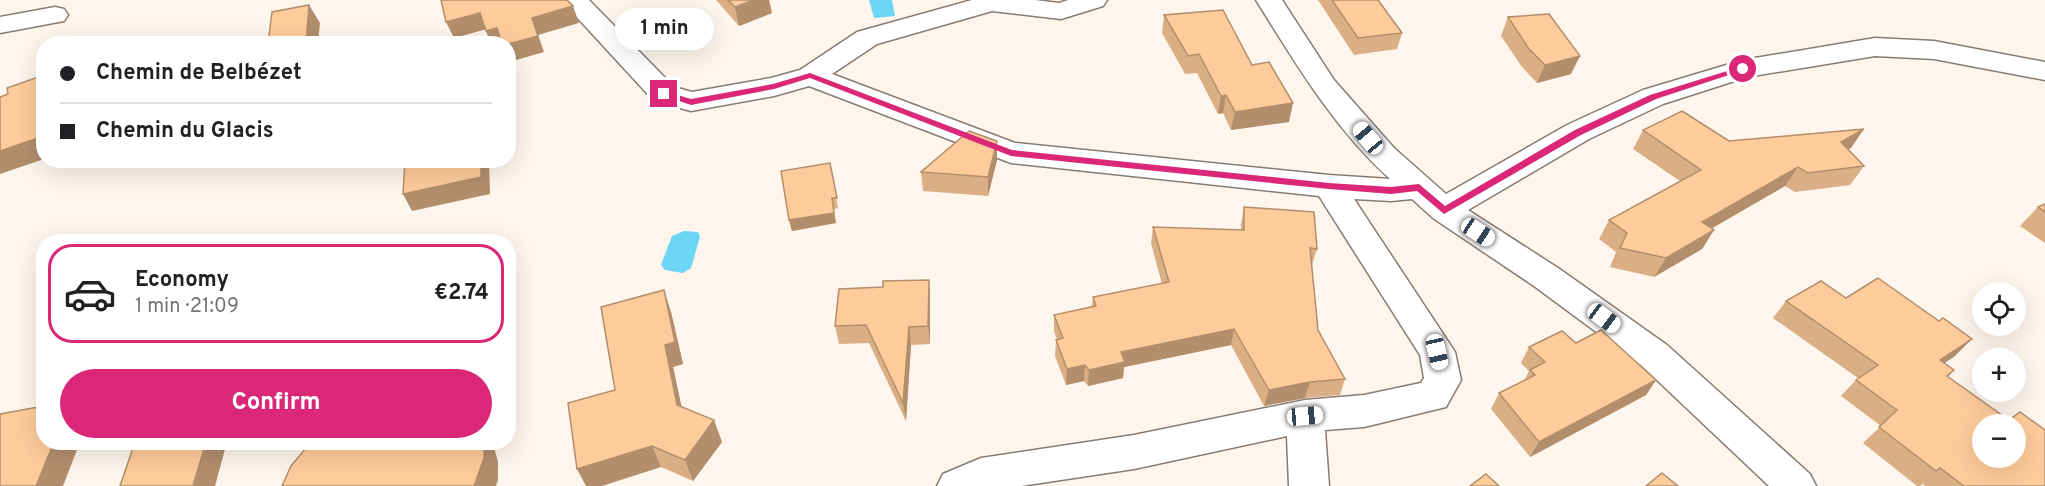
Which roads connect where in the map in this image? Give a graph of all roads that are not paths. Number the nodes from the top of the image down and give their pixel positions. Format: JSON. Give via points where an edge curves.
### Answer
{"nodes":[{"id":1,"x":574,"y":0,"type":"edge"},
{"id":2,"x":1094,"y":0,"type":"edge"},
{"id":3,"x":1269,"y":0,"type":"edge"},
{"id":4,"x":55,"y":15,"type":"dead end"},
{"id":5,"x":0,"y":25,"type":"edge"},
{"id":6,"x":2045,"y":71,"type":"edge"},
{"id":7,"x":810,"y":75,"type":"junction"},
{"id":8,"x":1329,"y":186,"type":"junction"},
{"id":9,"x":1419,"y":187,"type":"junction"},
{"id":10,"x":1444,"y":210,"type":"junction"},
{"id":11,"x":1305,"y":416,"type":"junction"},
{"id":12,"x":957,"y":486,"type":"edge"},
{"id":13,"x":1309,"y":486,"type":"edge"},
{"id":14,"x":1796,"y":486,"type":"edge"}],
"edges":[{"from":1,"to":7,"type":"street","via":[[664,94],[691,102],[774,87]]},
{"from":2,"to":7,"type":"street","via":[[1061,10],[991,3],[867,38]]},
{"from":3,"to":9,"type":"street","via":[[1324,86],[1383,155]]},
{"from":4,"to":5,"type":"street"},
{"from":6,"to":10,"type":"street","via":[[1934,50],[1875,47],[1743,69],[1653,97],[1589,127]]},
{"from":7,"to":8,"type":"street","via":[[1011,153]]},
{"from":8,"to":9,"type":"street","via":[[1391,190]]},
{"from":8,"to":11,"type":"street","via":[[1437,352],[1443,380],[1433,396],[1364,411]]},
{"from":9,"to":10,"type":"street"},
{"from":10,"to":14,"type":"street","via":[[1654,355]]},
{"from":11,"to":12,"type":"street","via":[[1134,452],[981,475]]},
{"from":11,"to":13,"type":"street"}]}
